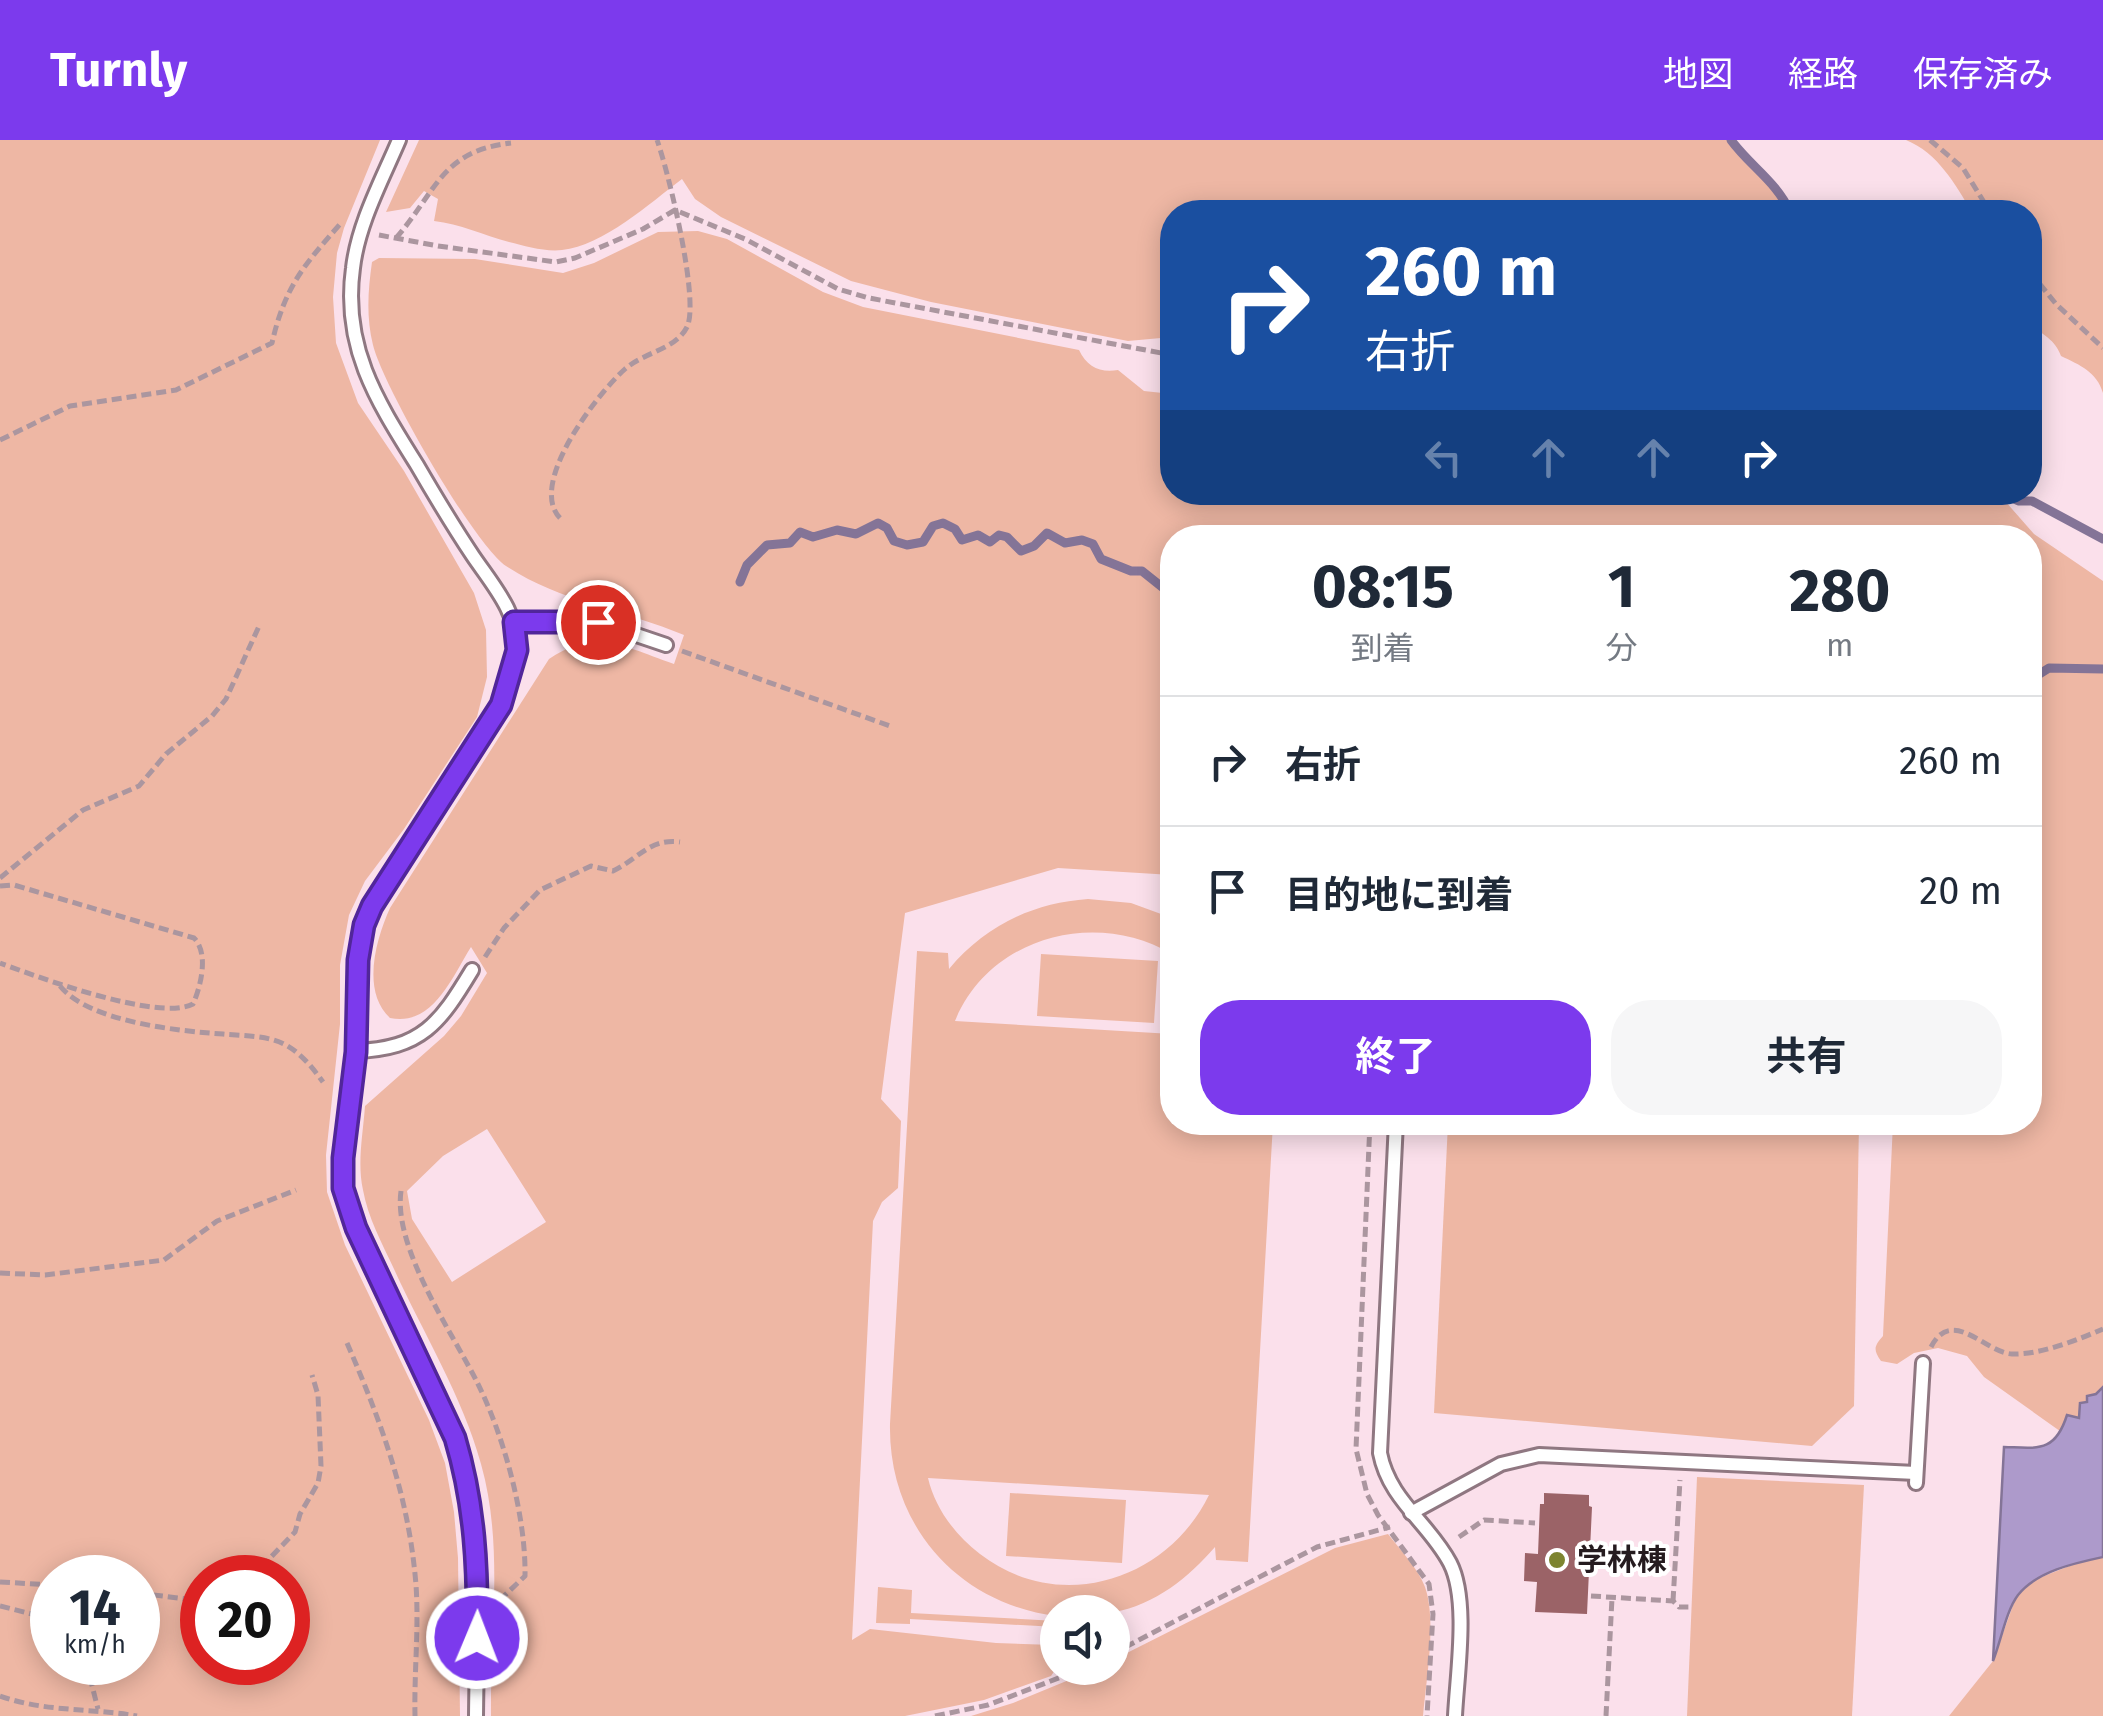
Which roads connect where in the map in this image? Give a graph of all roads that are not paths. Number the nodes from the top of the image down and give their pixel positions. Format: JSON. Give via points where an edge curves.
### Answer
{"nodes":[{"id":1,"x":400,"y":140,"type":"edge"},
{"id":2,"x":514,"y":622,"type":"junction"},
{"id":3,"x":666,"y":645,"type":"road end"},
{"id":4,"x":472,"y":970,"type":"road end"},
{"id":5,"x":356,"y":1052,"type":"junction"},
{"id":6,"x":1395,"y":1135,"type":"edge"},
{"id":7,"x":1923,"y":1363,"type":"road end"},
{"id":8,"x":1411,"y":1513,"type":"junction"},
{"id":9,"x":476,"y":1716,"type":"edge"},
{"id":10,"x":1455,"y":1716,"type":"edge"}],
"edges":[{"from":1,"to":2,"type":"lane","via":[[353,264],[352,332],[382,407]]},
{"from":2,"to":3,"type":"lane","via":[[598,622]]},
{"from":2,"to":5,"type":"lane","via":[[517,650],[501,705],[364,925]]},
{"from":4,"to":5,"type":"lane","via":[[448,1010],[421,1035],[404,1045]]},
{"from":5,"to":9,"type":"lane","via":[[343,1188],[455,1438],[477,1564]]},
{"from":6,"to":8,"type":"lane","via":[[1380,1453],[1388,1480]]},
{"from":7,"to":8,"type":"lane","via":[[1916,1478],[1540,1455],[1501,1464]]},
{"from":8,"to":10,"type":"lane","via":[[1454,1575]]}]}
